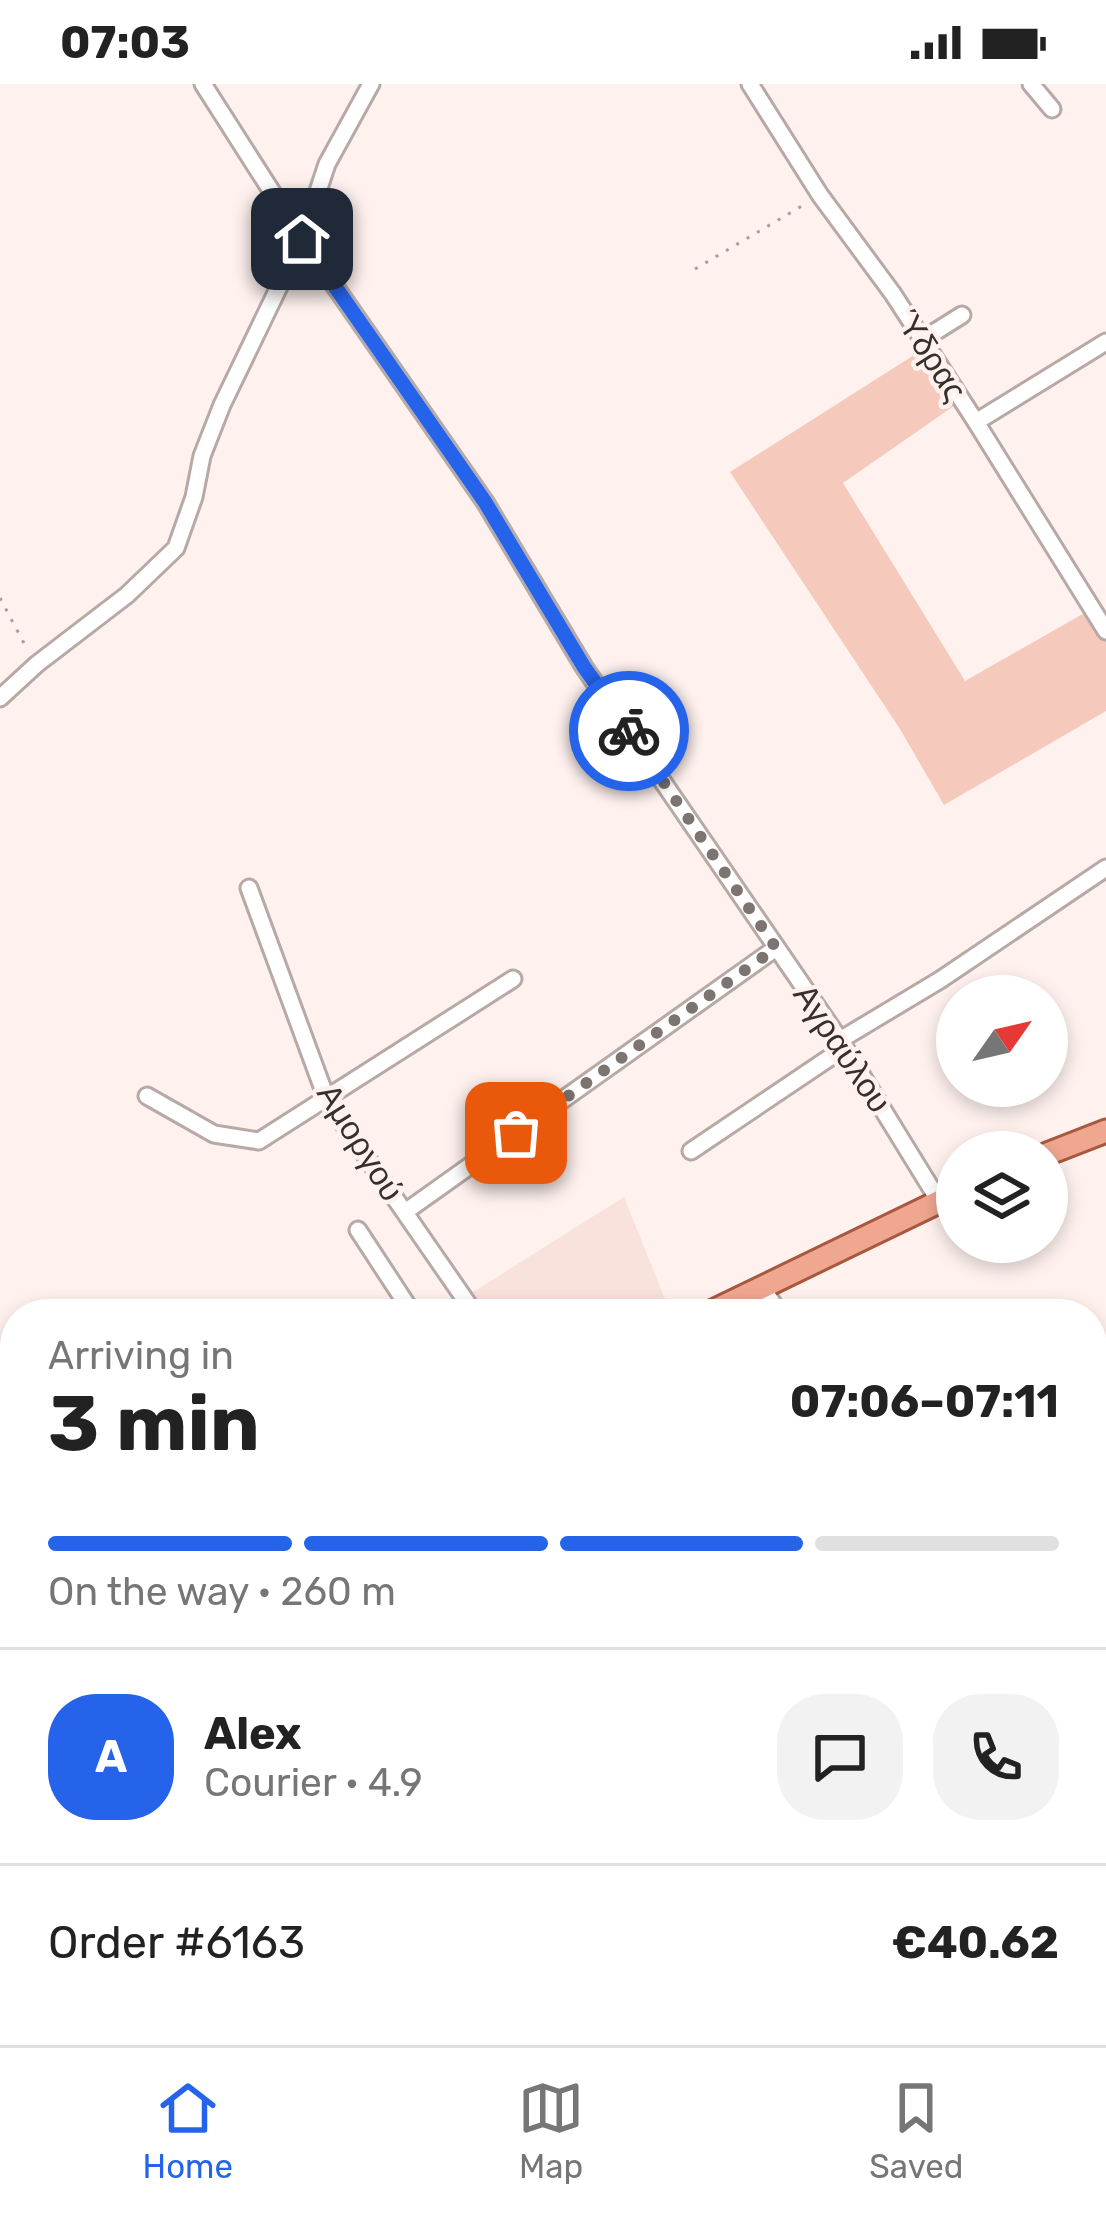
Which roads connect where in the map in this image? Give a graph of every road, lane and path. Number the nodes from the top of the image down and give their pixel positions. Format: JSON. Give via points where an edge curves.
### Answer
{"nodes":[{"id":1,"x":203,"y":84,"type":"edge"},
{"id":2,"x":371,"y":84,"type":"edge"},
{"id":3,"x":750,"y":84,"type":"edge"},
{"id":4,"x":1030,"y":84,"type":"edge"},
{"id":5,"x":1052,"y":109,"type":"dead end"},
{"id":6,"x":820,"y":196,"type":"junction"},
{"id":7,"x":302,"y":239,"type":"junction"},
{"id":8,"x":695,"y":269,"type":"dead end"},
{"id":9,"x":962,"y":315,"type":"dead end"},
{"id":10,"x":922,"y":340,"type":"junction"},
{"id":11,"x":1106,"y":342,"type":"edge"},
{"id":12,"x":976,"y":422,"type":"junction"},
{"id":13,"x":0,"y":598,"type":"edge"},
{"id":14,"x":1106,"y":631,"type":"edge"},
{"id":15,"x":37,"y":664,"type":"junction"},
{"id":16,"x":0,"y":698,"type":"edge"},
{"id":17,"x":1106,"y":868,"type":"edge"},
{"id":18,"x":249,"y":889,"type":"dead end"},
{"id":19,"x":776,"y":948,"type":"junction"},
{"id":20,"x":513,"y":979,"type":"dead end"},
{"id":21,"x":842,"y":1044,"type":"junction"},
{"id":22,"x":147,"y":1096,"type":"dead end"},
{"id":23,"x":327,"y":1100,"type":"junction"},
{"id":24,"x":1106,"y":1131,"type":"edge"},
{"id":25,"x":1068,"y":1146,"type":"edge"},
{"id":26,"x":691,"y":1151,"type":"dead end"},
{"id":27,"x":936,"y":1180,"type":"edge"},
{"id":28,"x":936,"y":1203,"type":"edge"},
{"id":29,"x":405,"y":1212,"type":"junction"},
{"id":30,"x":358,"y":1231,"type":"dead end"},
{"id":31,"x":761,"y":1286,"type":"junction"},
{"id":32,"x":403,"y":1299,"type":"edge"},
{"id":33,"x":466,"y":1299,"type":"edge"},
{"id":34,"x":736,"y":1299,"type":"edge"},
{"id":35,"x":770,"y":1299,"type":"edge"}],
"edges":[{"from":1,"to":7,"type":"street","name":"Αγραύλου"},
{"from":2,"to":7,"type":"street","via":[[327,164]]},
{"from":3,"to":6,"type":"street","name":"Ύδρας"},
{"from":4,"to":5,"type":"street"},
{"from":6,"to":8,"type":"path"},
{"from":6,"to":10,"type":"street","name":"Ύδρας"},
{"from":7,"to":15,"type":"street","via":[[215,422],[176,548]]},
{"from":7,"to":19,"type":"street","name":"Αγραύλου"},
{"from":9,"to":10,"type":"street"},
{"from":10,"to":12,"type":"street","name":"Ύδρας"},
{"from":11,"to":12,"type":"street"},
{"from":12,"to":14,"type":"street","name":"Ύδρας"},
{"from":13,"to":15,"type":"path"},
{"from":15,"to":16,"type":"street"},
{"from":17,"to":21,"type":"street"},
{"from":18,"to":23,"type":"street","name":"Αμοργού"},
{"from":19,"to":21,"type":"street","name":"Αγραύλου"},
{"from":19,"to":29,"type":"street"},
{"from":20,"to":23,"type":"street"},
{"from":21,"to":26,"type":"street"},
{"from":21,"to":27,"type":"street","name":"Αγραύλου"},
{"from":22,"to":23,"type":"street","via":[[214,1134],[259,1141]]},
{"from":23,"to":29,"type":"street","name":"Αμοργού"},
{"from":24,"to":25,"type":"main road"},
{"from":28,"to":31,"type":"main road"},
{"from":29,"to":33,"type":"street","name":"Αμοργού"},
{"from":30,"to":32,"type":"street"},
{"from":31,"to":34,"type":"main road"},
{"from":31,"to":35,"type":"street"}]}
